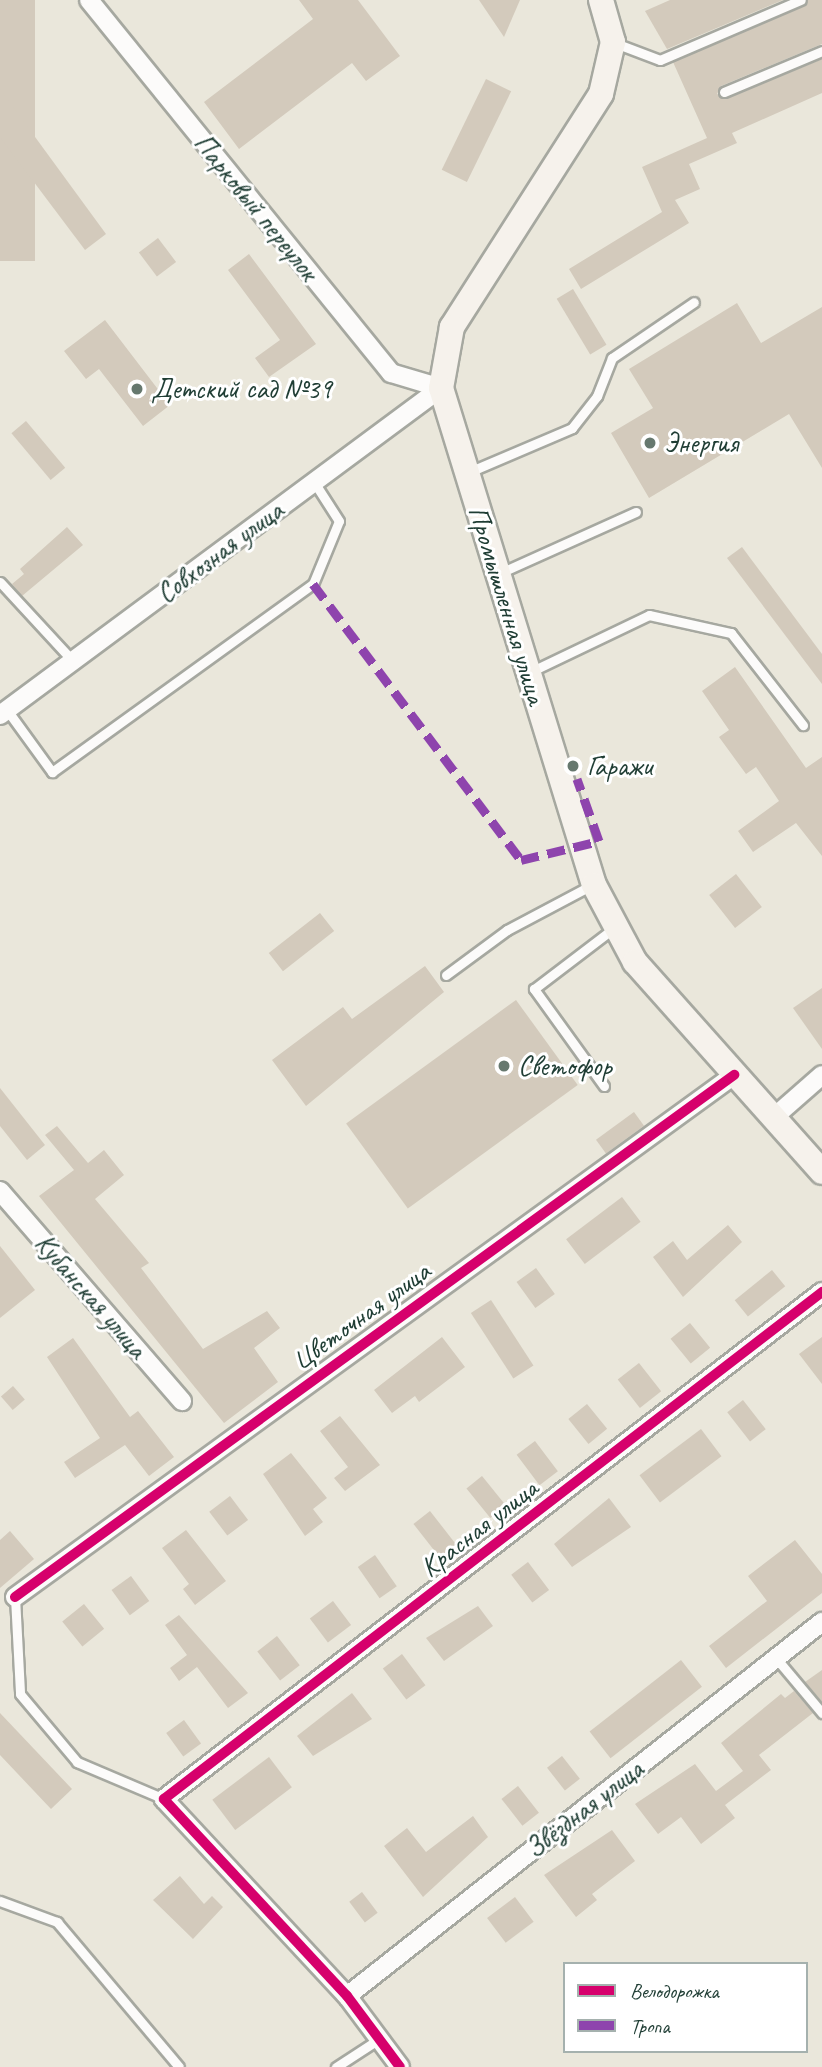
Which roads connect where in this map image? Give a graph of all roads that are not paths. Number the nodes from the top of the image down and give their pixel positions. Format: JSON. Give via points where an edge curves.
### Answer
{"nodes":[{"id":1,"x":89,"y":0,"type":"edge"},
{"id":2,"x":801,"y":0,"type":"edge"},
{"id":3,"x":608,"y":2,"type":"edge"},
{"id":4,"x":613,"y":42,"type":"junction"},
{"id":5,"x":822,"y":51,"type":"edge"},
{"id":6,"x":724,"y":92,"type":"dead end"},
{"id":7,"x":694,"y":302,"type":"dead end"},
{"id":8,"x":441,"y":388,"type":"junction"},
{"id":9,"x":467,"y":473,"type":"junction"},
{"id":10,"x":314,"y":482,"type":"junction"},
{"id":11,"x":636,"y":512,"type":"dead end"},
{"id":12,"x":498,"y":574,"type":"junction"},
{"id":13,"x":0,"y":582,"type":"edge"},
{"id":14,"x":73,"y":661,"type":"junction"},
{"id":15,"x":529,"y":673,"type":"junction"},
{"id":16,"x":4,"y":713,"type":"edge"},
{"id":17,"x":803,"y":725,"type":"dead end"},
{"id":18,"x":594,"y":885,"type":"junction"},
{"id":19,"x":615,"y":927,"type":"junction"},
{"id":20,"x":446,"y":975,"type":"dead end"},
{"id":21,"x":734,"y":1075,"type":"junction"},
{"id":22,"x":822,"y":1075,"type":"edge"},
{"id":23,"x":604,"y":1086,"type":"dead end"},
{"id":24,"x":773,"y":1118,"type":"junction"},
{"id":25,"x":822,"y":1172,"type":"edge"},
{"id":26,"x":0,"y":1191,"type":"edge"},
{"id":27,"x":822,"y":1292,"type":"edge"},
{"id":28,"x":182,"y":1401,"type":"dead end"},
{"id":29,"x":15,"y":1597,"type":"joint"},
{"id":30,"x":822,"y":1622,"type":"edge"},
{"id":31,"x":776,"y":1658,"type":"junction"},
{"id":32,"x":822,"y":1713,"type":"edge"},
{"id":33,"x":164,"y":1799,"type":"junction"},
{"id":34,"x":0,"y":1901,"type":"edge"},
{"id":35,"x":347,"y":1996,"type":"junction"},
{"id":36,"x":379,"y":2039,"type":"junction"},
{"id":37,"x":179,"y":2067,"type":"edge"},
{"id":38,"x":336,"y":2067,"type":"edge"},
{"id":39,"x":400,"y":2067,"type":"edge"}],
"edges":[{"from":1,"to":8,"type":"street","name":"Парковый переулок","via":[[391,373]]},
{"from":2,"to":4,"type":"lane","via":[[660,60]]},
{"from":3,"to":4,"type":"main road","name":"Промышленная улица"},
{"from":4,"to":8,"type":"main road","name":"Промышленная улица","via":[[601,94],[452,327]]},
{"from":5,"to":6,"type":"lane"},
{"from":7,"to":9,"type":"lane","via":[[612,358],[597,396],[572,428]]},
{"from":8,"to":9,"type":"main road","name":"Промышленная улица"},
{"from":8,"to":10,"type":"street","name":"Совхозная улица"},
{"from":9,"to":12,"type":"main road","name":"Промышленная улица"},
{"from":10,"to":14,"type":"street","name":"Совхозная улица"},
{"from":10,"to":16,"type":"lane","via":[[338,521],[313,584],[52,772]]},
{"from":11,"to":12,"type":"lane"},
{"from":12,"to":15,"type":"main road","name":"Промышленная улица"},
{"from":13,"to":14,"type":"lane"},
{"from":14,"to":16,"type":"street","name":"Совхозная улица"},
{"from":15,"to":17,"type":"lane","via":[[649,615],[731,633]]},
{"from":15,"to":18,"type":"main road","name":"Промышленная улица"},
{"from":18,"to":19,"type":"main road","name":"Промышленная улица"},
{"from":18,"to":20,"type":"lane","via":[[507,930]]},
{"from":19,"to":21,"type":"main road","name":"Промышленная улица","via":[[635,962]]},
{"from":19,"to":23,"type":"lane","via":[[534,989]]},
{"from":21,"to":24,"type":"main road","name":"Промышленная улица"},
{"from":21,"to":29,"type":"street","name":"Цветочная улица"},
{"from":22,"to":24,"type":"street"},
{"from":24,"to":25,"type":"main road","name":"Промышленная улица"},
{"from":26,"to":28,"type":"street","name":"Кубанская улица"},
{"from":27,"to":33,"type":"street","name":"Красная улица"},
{"from":29,"to":33,"type":"lane","via":[[20,1694],[78,1762]]},
{"from":30,"to":31,"type":"street","name":"Звёздная улица"},
{"from":31,"to":32,"type":"lane"},
{"from":31,"to":35,"type":"street","name":"Звёздная улица"},
{"from":33,"to":35,"type":"street"},
{"from":34,"to":37,"type":"lane","via":[[57,1922]]},
{"from":35,"to":36,"type":"street"},
{"from":36,"to":38,"type":"lane"},
{"from":36,"to":39,"type":"street"}]}
